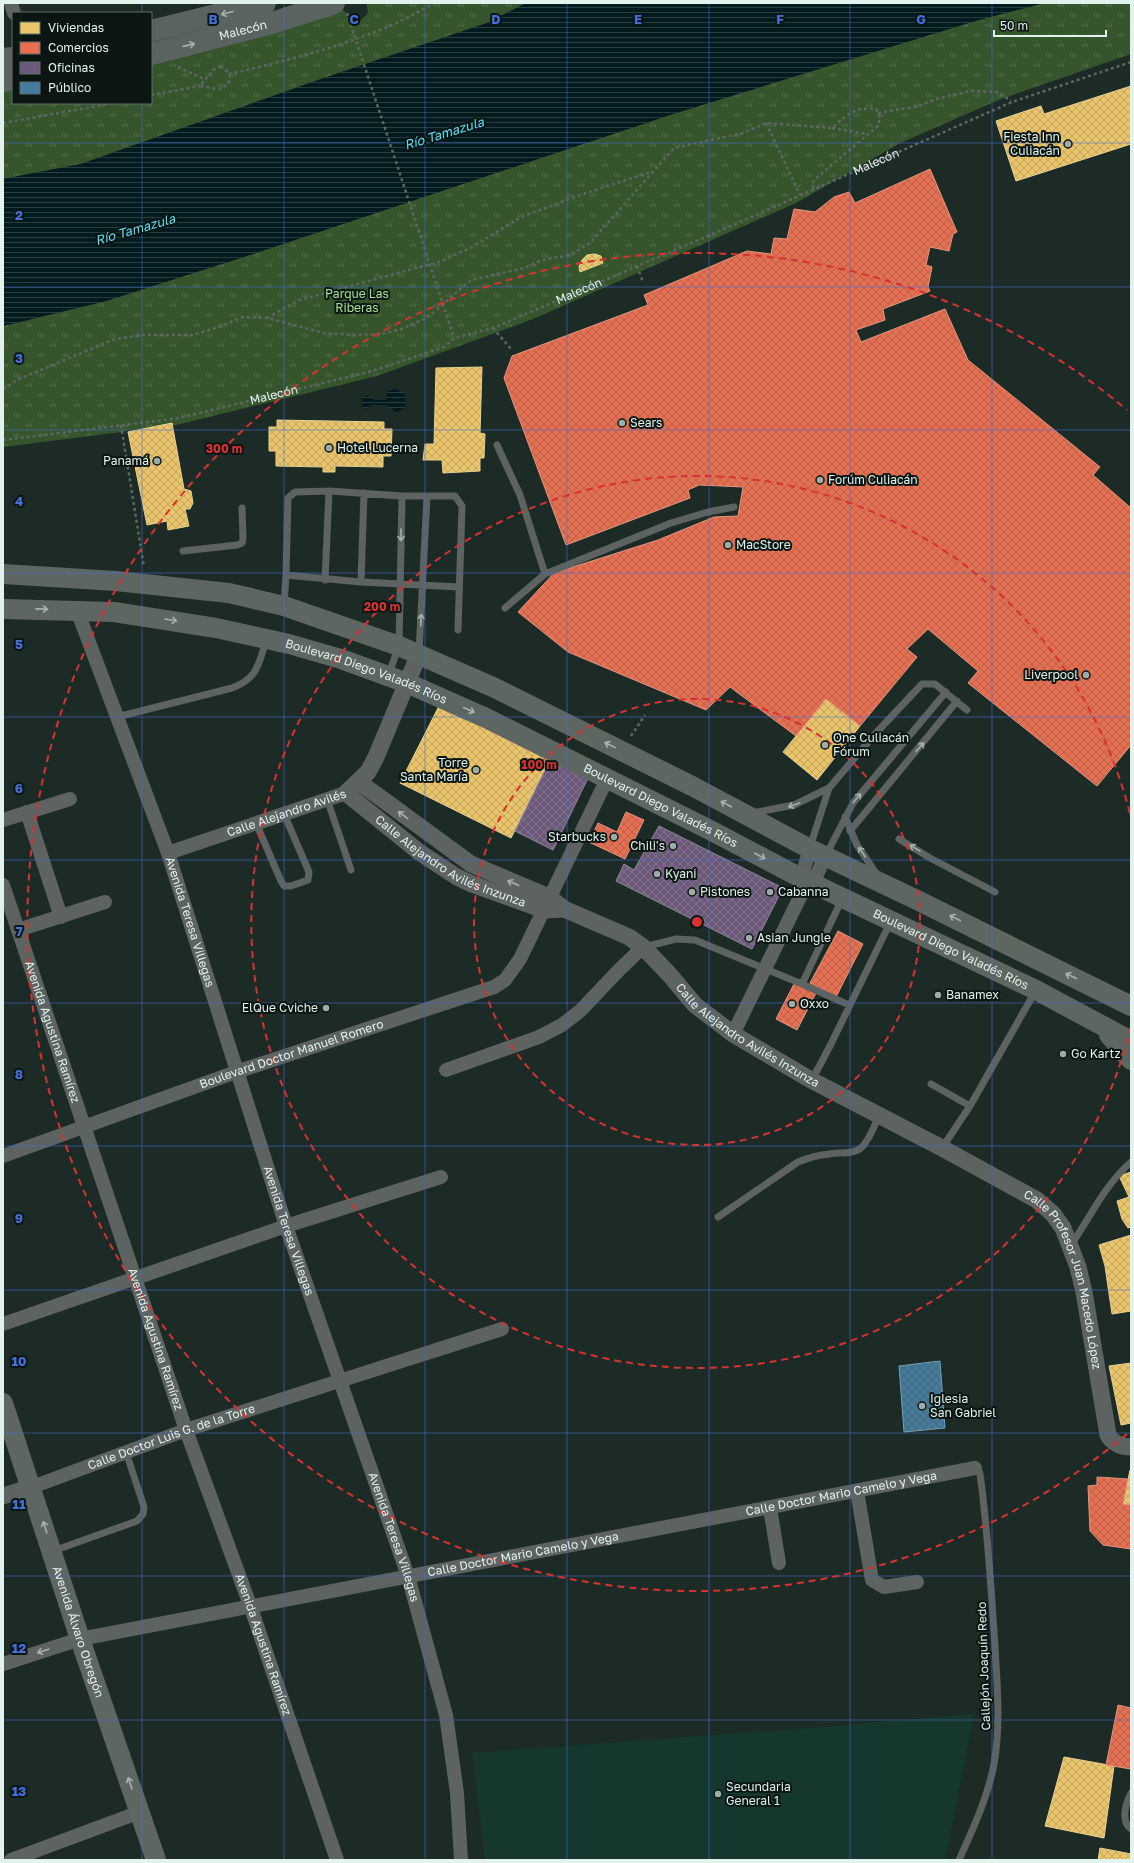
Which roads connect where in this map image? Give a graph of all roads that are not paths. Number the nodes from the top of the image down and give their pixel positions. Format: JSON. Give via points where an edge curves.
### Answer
{"nodes":[{"id":1,"x":265,"y":3,"type":"edge"},
{"id":2,"x":340,"y":7,"type":"edge"},
{"id":3,"x":152,"y":31,"type":"edge"},
{"id":4,"x":152,"y":54,"type":"edge"},
{"id":5,"x":497,"y":445,"type":"dead end"},
{"id":6,"x":328,"y":491,"type":"junction"},
{"id":7,"x":364,"y":493,"type":"junction"},
{"id":8,"x":402,"y":496,"type":"junction"},
{"id":9,"x":427,"y":496,"type":"junction"},
{"id":10,"x":734,"y":507,"type":"dead end"},
{"id":11,"x":242,"y":508,"type":"dead end"},
{"id":12,"x":183,"y":551,"type":"dead end"},
{"id":13,"x":3,"y":574,"type":"edge"},
{"id":14,"x":545,"y":574,"type":"junction"},
{"id":15,"x":286,"y":575,"type":"junction"},
{"id":16,"x":325,"y":580,"type":"junction"},
{"id":17,"x":361,"y":582,"type":"junction"},
{"id":18,"x":401,"y":585,"type":"junction"},
{"id":19,"x":423,"y":585,"type":"junction"},
{"id":20,"x":459,"y":586,"type":"junction"},
{"id":21,"x":284,"y":606,"type":"junction"},
{"id":22,"x":505,"y":608,"type":"dead end"},
{"id":23,"x":3,"y":609,"type":"edge"},
{"id":24,"x":77,"y":610,"type":"junction"},
{"id":25,"x":458,"y":630,"type":"dead end"},
{"id":26,"x":266,"y":639,"type":"junction"},
{"id":27,"x":399,"y":646,"type":"junction"},
{"id":28,"x":419,"y":654,"type":"junction"},
{"id":29,"x":388,"y":676,"type":"junction"},
{"id":30,"x":406,"y":683,"type":"junction"},
{"id":31,"x":946,"y":692,"type":"junction"},
{"id":32,"x":957,"y":701,"type":"junction"},
{"id":33,"x":967,"y":710,"type":"dead end"},
{"id":34,"x":117,"y":717,"type":"junction"},
{"id":35,"x":890,"y":759,"type":"junction"},
{"id":36,"x":901,"y":768,"type":"junction"},
{"id":37,"x":607,"y":778,"type":"junction"},
{"id":38,"x":359,"y":782,"type":"junction"},
{"id":39,"x":829,"y":788,"type":"junction"},
{"id":40,"x":346,"y":793,"type":"junction"},
{"id":41,"x":70,"y":799,"type":"dead end"},
{"id":42,"x":327,"y":799,"type":"junction"},
{"id":43,"x":26,"y":812,"type":"junction"},
{"id":44,"x":284,"y":814,"type":"junction"},
{"id":45,"x":743,"y":814,"type":"junction"},
{"id":46,"x":844,"y":817,"type":"junction"},
{"id":47,"x":3,"y":820,"type":"edge"},
{"id":48,"x":256,"y":823,"type":"junction"},
{"id":49,"x":850,"y":831,"type":"junction"},
{"id":50,"x":899,"y":839,"type":"dead end"},
{"id":51,"x":168,"y":853,"type":"junction"},
{"id":52,"x":818,"y":853,"type":"junction"},
{"id":53,"x":351,"y":870,"type":"dead end"},
{"id":54,"x":884,"y":884,"type":"junction"},
{"id":55,"x":3,"y":885,"type":"edge"},
{"id":56,"x":805,"y":885,"type":"junction"},
{"id":57,"x":995,"y":892,"type":"dead end"},
{"id":58,"x":843,"y":897,"type":"junction"},
{"id":59,"x":105,"y":902,"type":"dead end"},
{"id":60,"x":547,"y":904,"type":"junction"},
{"id":61,"x":60,"y":917,"type":"junction"},
{"id":62,"x":891,"y":921,"type":"junction"},
{"id":63,"x":18,"y":930,"type":"junction"},
{"id":64,"x":643,"y":947,"type":"junction"},
{"id":65,"x":764,"y":969,"type":"junction"},
{"id":66,"x":802,"y":984,"type":"junction"},
{"id":67,"x":1096,"y":987,"type":"junction"},
{"id":68,"x":1036,"y":990,"type":"junction"},
{"id":69,"x":1131,"y":990,"type":"edge"},
{"id":70,"x":849,"y":1005,"type":"junction"},
{"id":71,"x":1131,"y":1006,"type":"edge"},
{"id":72,"x":1101,"y":1026,"type":"junction"},
{"id":73,"x":733,"y":1034,"type":"junction"},
{"id":74,"x":1131,"y":1041,"type":"edge"},
{"id":75,"x":1131,"y":1060,"type":"edge"},
{"id":76,"x":446,"y":1070,"type":"dead end"},
{"id":77,"x":236,"y":1072,"type":"junction"},
{"id":78,"x":811,"y":1080,"type":"junction"},
{"id":79,"x":931,"y":1084,"type":"dead end"},
{"id":80,"x":970,"y":1106,"type":"junction"},
{"id":81,"x":879,"y":1116,"type":"junction"},
{"id":82,"x":85,"y":1127,"type":"junction"},
{"id":83,"x":942,"y":1148,"type":"junction"},
{"id":84,"x":3,"y":1156,"type":"edge"},
{"id":85,"x":1131,"y":1162,"type":"edge"},
{"id":86,"x":441,"y":1177,"type":"dead end"},
{"id":87,"x":718,"y":1217,"type":"dead end"},
{"id":88,"x":286,"y":1226,"type":"junction"},
{"id":89,"x":1070,"y":1246,"type":"junction"},
{"id":90,"x":134,"y":1278,"type":"junction"},
{"id":91,"x":3,"y":1324,"type":"edge"},
{"id":92,"x":502,"y":1329,"type":"dead end"},
{"id":93,"x":342,"y":1381,"type":"junction"},
{"id":94,"x":3,"y":1403,"type":"edge"},
{"id":95,"x":186,"y":1430,"type":"junction"},
{"id":96,"x":1131,"y":1447,"type":"edge"},
{"id":97,"x":126,"y":1452,"type":"junction"},
{"id":98,"x":975,"y":1468,"type":"joint"},
{"id":99,"x":32,"y":1486,"type":"junction"},
{"id":100,"x":857,"y":1491,"type":"junction"},
{"id":101,"x":3,"y":1496,"type":"edge"},
{"id":102,"x":770,"y":1508,"type":"junction"},
{"id":103,"x":53,"y":1552,"type":"junction"},
{"id":104,"x":779,"y":1563,"type":"dead end"},
{"id":105,"x":408,"y":1576,"type":"junction"},
{"id":106,"x":917,"y":1582,"type":"dead end"},
{"id":107,"x":250,"y":1606,"type":"junction"},
{"id":108,"x":80,"y":1639,"type":"junction"},
{"id":109,"x":3,"y":1664,"type":"edge"},
{"id":110,"x":1131,"y":1792,"type":"edge"},
{"id":111,"x":140,"y":1812,"type":"junction"},
{"id":112,"x":1131,"y":1830,"type":"edge"},
{"id":113,"x":32,"y":1856,"type":"edge"},
{"id":114,"x":11,"y":1860,"type":"edge"},
{"id":115,"x":156,"y":1860,"type":"edge"},
{"id":116,"x":337,"y":1860,"type":"edge"},
{"id":117,"x":461,"y":1860,"type":"edge"},
{"id":118,"x":959,"y":1860,"type":"edge"}],
"edges":[{"from":1,"to":3,"type":"main road","one_way":true},
{"from":4,"to":2,"type":"main road","name":"Malecón","one_way":true},
{"from":5,"to":14,"type":"lane","via":[[532,527]]},
{"from":6,"to":7,"type":"lane"},
{"from":6,"to":15,"type":"lane","via":[[295,492],[288,498]]},
{"from":6,"to":16,"type":"lane"},
{"from":7,"to":8,"type":"lane"},
{"from":7,"to":17,"type":"lane"},
{"from":8,"to":9,"type":"lane"},
{"from":8,"to":18,"type":"lane","one_way":true},
{"from":9,"to":19,"type":"lane"},
{"from":9,"to":20,"type":"lane","via":[[455,496],[462,506]]},
{"from":10,"to":14,"type":"lane","via":[[671,523]]},
{"from":11,"to":12,"type":"lane","via":[[242,543]]},
{"from":13,"to":21,"type":"main road","via":[[214,590]]},
{"from":14,"to":22,"type":"lane"},
{"from":15,"to":16,"type":"lane"},
{"from":15,"to":21,"type":"lane"},
{"from":16,"to":17,"type":"lane"},
{"from":17,"to":18,"type":"lane"},
{"from":18,"to":19,"type":"lane"},
{"from":18,"to":27,"type":"lane"},
{"from":19,"to":20,"type":"lane"},
{"from":28,"to":19,"type":"lane","one_way":true},
{"from":20,"to":25,"type":"lane"},
{"from":21,"to":27,"type":"main road"},
{"from":23,"to":24,"type":"main road","name":"Boulevard Diego Valadés Ríos","one_way":true},
{"from":24,"to":26,"type":"main road","name":"Boulevard Diego Valadés Ríos","one_way":true,"via":[[170,620]]},
{"from":24,"to":34,"type":"street","name":"Avenida Teresa Villegas"},
{"from":26,"to":29,"type":"main road","name":"Boulevard Diego Valadés Ríos","via":[[341,659]]},
{"from":26,"to":34,"type":"lane","via":[[258,666],[253,676],[245,683]]},
{"from":27,"to":28,"type":"main road"},
{"from":27,"to":29,"type":"lane"},
{"from":28,"to":30,"type":"street","name":"Calle Alejandro Avilés"},
{"from":45,"to":28,"type":"main road","one_way":true,"via":[[495,688]]},
{"from":29,"to":30,"type":"main road","name":"Boulevard Diego Valadés Ríos"},
{"from":30,"to":37,"type":"main road","name":"Boulevard Diego Valadés Ríos","one_way":true,"via":[[486,718]]},
{"from":30,"to":38,"type":"street","name":"Calle Alejandro Avilés","via":[[376,757]]},
{"from":31,"to":32,"type":"lane"},
{"from":31,"to":35,"type":"lane"},
{"from":31,"to":39,"type":"lane","via":[[931,683],[922,684]]},
{"from":32,"to":33,"type":"lane"},
{"from":36,"to":32,"type":"lane","one_way":true},
{"from":34,"to":51,"type":"street","name":"Avenida Teresa Villegas"},
{"from":35,"to":36,"type":"lane"},
{"from":46,"to":35,"type":"lane","one_way":true},
{"from":36,"to":49,"type":"lane"},
{"from":37,"to":56,"type":"main road","name":"Boulevard Diego Valadés Ríos","one_way":true,"via":[[710,830]]},
{"from":37,"to":60,"type":"street","name":"Boulevard Doctor Manuel Romero"},
{"from":38,"to":40,"type":"street","name":"Calle Alejandro Avilés"},
{"from":60,"to":38,"type":"street","name":"Calle Alejandro Avilés Inzunza","one_way":true,"via":[[471,864]]},
{"from":39,"to":45,"type":"lane","one_way":true,"via":[[784,808]]},
{"from":39,"to":52,"type":"lane"},
{"from":40,"to":42,"type":"street","name":"Calle Alejandro Avilés"},
{"from":40,"to":60,"type":"street","name":"Calle Alejandro Avilés Inzunza","via":[[419,852],[457,877],[472,884]]},
{"from":41,"to":43,"type":"street"},
{"from":42,"to":44,"type":"street","name":"Calle Alejandro Avilés"},
{"from":42,"to":53,"type":"lane"},
{"from":43,"to":47,"type":"street"},
{"from":43,"to":61,"type":"street"},
{"from":44,"to":48,"type":"street","name":"Calle Alejandro Avilés"},
{"from":44,"to":48,"type":"lane","via":[[309,872],[308,880],[291,886],[284,886],[281,882]]},
{"from":45,"to":52,"type":"main road"},
{"from":46,"to":49,"type":"lane"},
{"from":46,"to":52,"type":"lane"},
{"from":48,"to":51,"type":"street","name":"Calle Alejandro Avilés"},
{"from":54,"to":49,"type":"lane","one_way":true},
{"from":57,"to":50,"type":"lane","one_way":true},
{"from":51,"to":77,"type":"street","name":"Avenida Teresa Villegas"},
{"from":52,"to":54,"type":"main road"},
{"from":52,"to":56,"type":"street"},
{"from":67,"to":54,"type":"main road","one_way":true},
{"from":55,"to":63,"type":"street","name":"Avenida Agustina Ramírez"},
{"from":56,"to":58,"type":"main road","name":"Boulevard Diego Valadés Ríos"},
{"from":56,"to":65,"type":"street"},
{"from":58,"to":62,"type":"main road","name":"Boulevard Diego Valadés Ríos"},
{"from":58,"to":66,"type":"lane"},
{"from":59,"to":61,"type":"street"},
{"from":60,"to":64,"type":"street","name":"Calle Alejandro Avilés Inzunza","via":[[615,930]]},
{"from":60,"to":77,"type":"street","name":"Boulevard Doctor Manuel Romero","via":[[512,972],[494,987]]},
{"from":61,"to":63,"type":"street"},
{"from":62,"to":68,"type":"main road","name":"Boulevard Diego Valadés Ríos"},
{"from":62,"to":70,"type":"lane"},
{"from":63,"to":82,"type":"street","name":"Avenida Agustina Ramírez"},
{"from":64,"to":65,"type":"lane","via":[[686,938]]},
{"from":64,"to":73,"type":"street","name":"Calle Alejandro Avilés Inzunza","via":[[695,1005]]},
{"from":64,"to":76,"type":"street","via":[[580,1011],[562,1025],[539,1037]]},
{"from":65,"to":66,"type":"lane"},
{"from":65,"to":73,"type":"street"},
{"from":66,"to":70,"type":"lane"},
{"from":67,"to":69,"type":"main road"},
{"from":67,"to":71,"type":"main road"},
{"from":68,"to":72,"type":"main road","name":"Boulevard Diego Valadés Ríos"},
{"from":68,"to":80,"type":"lane"},
{"from":70,"to":78,"type":"lane"},
{"from":72,"to":74,"type":"main road","name":"Boulevard Diego Valadés Ríos"},
{"from":72,"to":75,"type":"main road"},
{"from":73,"to":78,"type":"street","name":"Calle Alejandro Avilés Inzunza"},
{"from":77,"to":82,"type":"street","name":"Boulevard Doctor Manuel Romero"},
{"from":77,"to":88,"type":"street","name":"Avenida Teresa Villegas"},
{"from":78,"to":81,"type":"street","name":"Calle Alejandro Avilés Inzunza"},
{"from":79,"to":80,"type":"lane"},
{"from":80,"to":83,"type":"lane"},
{"from":81,"to":83,"type":"street","name":"Calle Alejandro Avilés Inzunza"},
{"from":81,"to":87,"type":"lane","via":[[868,1140],[861,1148],[798,1162]]},
{"from":82,"to":84,"type":"street","name":"Boulevard Doctor Manuel Romero"},
{"from":82,"to":90,"type":"street","name":"Avenida Agustina Ramírez"},
{"from":83,"to":89,"type":"street","name":"Calle Profesor Juan Macedo López","via":[[1037,1200],[1063,1228]]},
{"from":85,"to":89,"type":"lane","via":[[1109,1183],[1090,1218]]},
{"from":86,"to":88,"type":"street"},
{"from":88,"to":90,"type":"street"},
{"from":88,"to":93,"type":"street","name":"Avenida Teresa Villegas"},
{"from":89,"to":96,"type":"street","name":"Calle Profesor Juan Macedo López","via":[[1084,1292],[1106,1429],[1110,1439],[1125,1447]]},
{"from":90,"to":91,"type":"street"},
{"from":90,"to":95,"type":"street","name":"Avenida Agustina Ramírez"},
{"from":92,"to":93,"type":"street","name":"Calle Doctor Luis G. de la Torre"},
{"from":93,"to":95,"type":"street","name":"Calle Doctor Luis G. de la Torre"},
{"from":93,"to":105,"type":"street","name":"Avenida Teresa Villegas"},
{"from":94,"to":99,"type":"main road","name":"Avenida Álvaro Obregón"},
{"from":95,"to":97,"type":"street","name":"Calle Doctor Luis G. de la Torre"},
{"from":95,"to":107,"type":"street","name":"Avenida Agustina Ramírez"},
{"from":97,"to":99,"type":"street","name":"Calle Doctor Luis G. de la Torre"},
{"from":97,"to":103,"type":"lane","via":[[144,1507],[138,1521]]},
{"from":98,"to":100,"type":"street","name":"Calle Doctor Mario Camelo y Vega"},
{"from":98,"to":118,"type":"lane","name":"Callejón Joaquín Redo","via":[[980,1474],[988,1543],[998,1733],[988,1787]]},
{"from":99,"to":101,"type":"street","name":"Calle Doctor Luis G. de la Torre"},
{"from":103,"to":99,"type":"main road","name":"Avenida Álvaro Obregón","one_way":true},
{"from":100,"to":102,"type":"street","name":"Calle Doctor Mario Camelo y Vega"},
{"from":100,"to":106,"type":"street","via":[[872,1580],[884,1587]]},
{"from":102,"to":104,"type":"street"},
{"from":102,"to":105,"type":"street","name":"Calle Doctor Mario Camelo y Vega"},
{"from":103,"to":108,"type":"main road","name":"Avenida Álvaro Obregón"},
{"from":105,"to":107,"type":"street","name":"Calle Doctor Mario Camelo y Vega"},
{"from":105,"to":117,"type":"street","name":"Avenida Teresa Villegas","via":[[446,1715],[457,1793]]},
{"from":107,"to":108,"type":"street","name":"Calle Doctor Mario Camelo y Vega"},
{"from":107,"to":116,"type":"street","name":"Avenida Agustina Ramírez"},
{"from":108,"to":109,"type":"street","name":"Calle Doctor Mario Camelo y Vega","one_way":true},
{"from":111,"to":108,"type":"main road","name":"Avenida Álvaro Obregón","one_way":true},
{"from":110,"to":112,"type":"lane","via":[[1125,1810],[1126,1824]]},
{"from":111,"to":113,"type":"street"},
{"from":111,"to":115,"type":"main road","name":"Avenida Álvaro Obregón"},
{"from":113,"to":114,"type":"street"}]}
